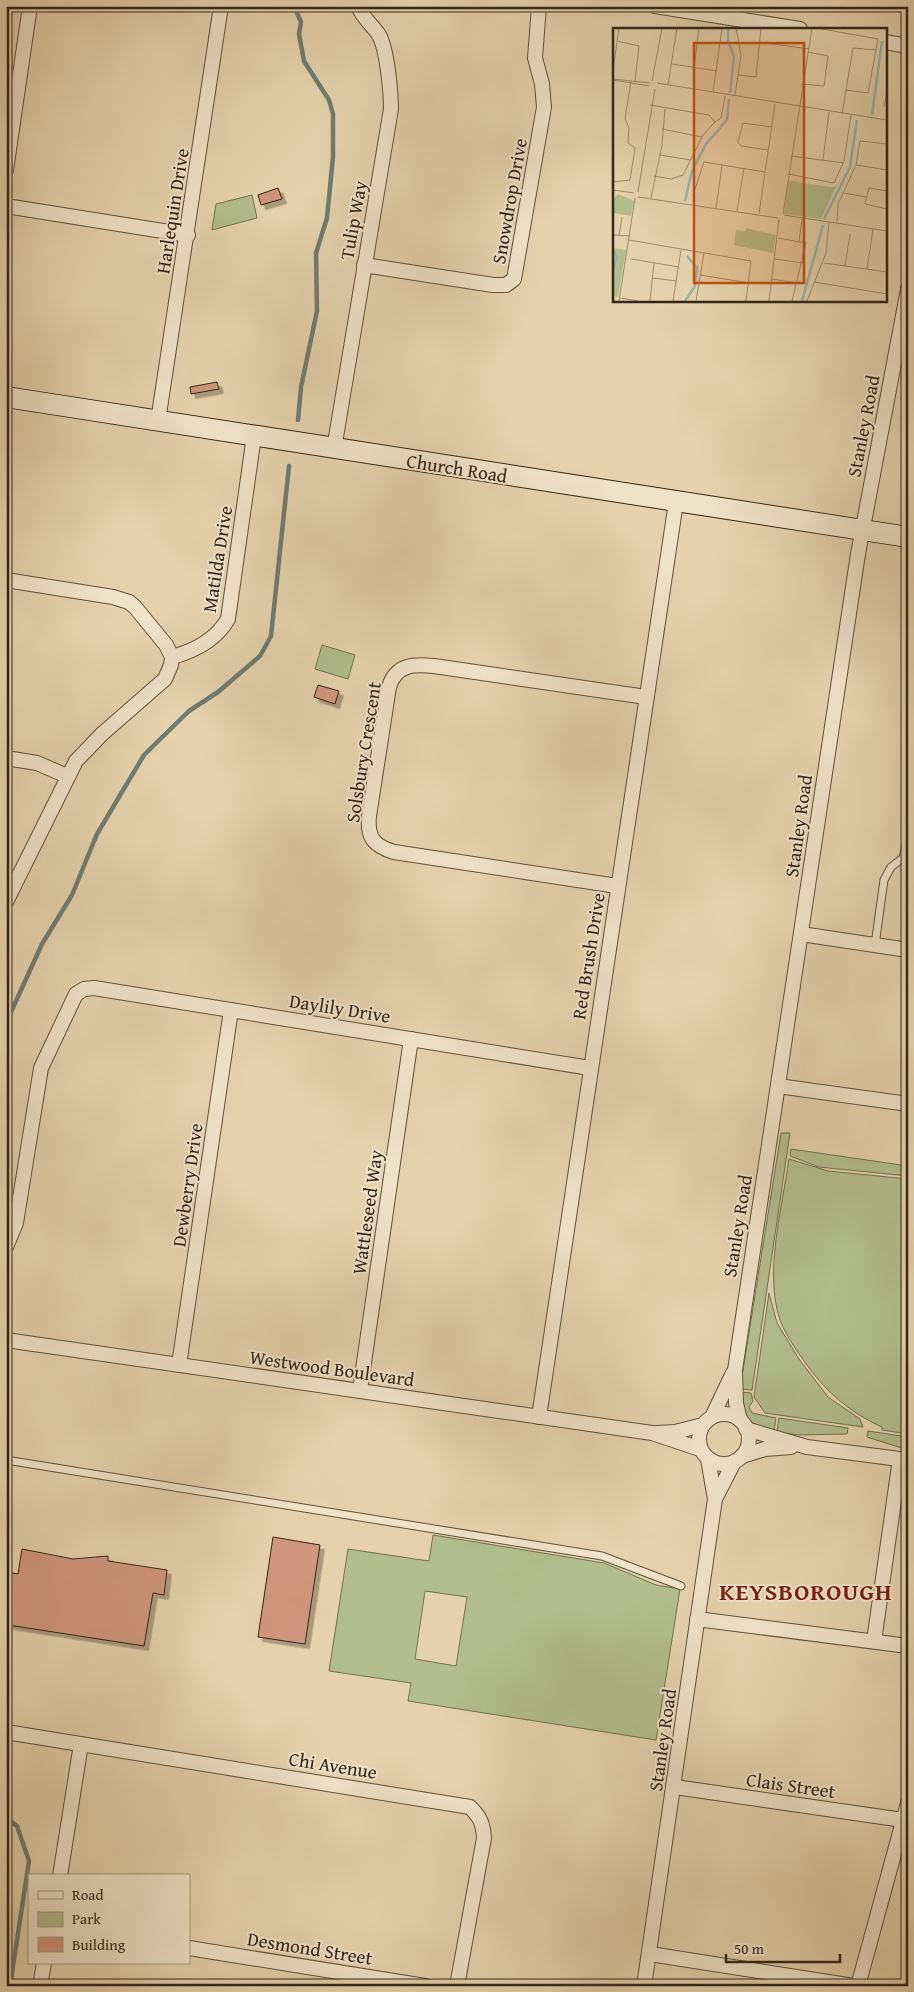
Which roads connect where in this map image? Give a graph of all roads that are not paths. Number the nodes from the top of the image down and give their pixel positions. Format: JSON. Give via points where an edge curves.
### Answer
{"nodes":[{"id":1,"x":30,"y":6,"type":"edge"},
{"id":2,"x":221,"y":6,"type":"edge"},
{"id":3,"x":358,"y":6,"type":"edge"},
{"id":4,"x":539,"y":6,"type":"edge"},
{"id":5,"x":655,"y":6,"type":"edge"},
{"id":6,"x":794,"y":28,"type":"edge"},
{"id":7,"x":886,"y":42,"type":"edge"},
{"id":8,"x":908,"y":46,"type":"edge"},
{"id":9,"x":6,"y":170,"type":"edge"},
{"id":10,"x":6,"y":206,"type":"edge"},
{"id":11,"x":188,"y":235,"type":"junction"},
{"id":12,"x":364,"y":265,"type":"junction"},
{"id":13,"x":908,"y":289,"type":"edge"},
{"id":14,"x":903,"y":344,"type":"edge"},
{"id":15,"x":6,"y":397,"type":"edge"},
{"id":16,"x":158,"y":421,"type":"junction"},
{"id":17,"x":254,"y":436,"type":"junction"},
{"id":18,"x":334,"y":448,"type":"junction"},
{"id":19,"x":676,"y":502,"type":"junction"},
{"id":20,"x":862,"y":530,"type":"junction"},
{"id":21,"x":908,"y":537,"type":"edge"},
{"id":22,"x":6,"y":580,"type":"edge"},
{"id":23,"x":172,"y":657,"type":"junction"},
{"id":24,"x":646,"y":698,"type":"junction"},
{"id":25,"x":6,"y":758,"type":"edge"},
{"id":26,"x":67,"y":776,"type":"junction"},
{"id":27,"x":908,"y":837,"type":"edge"},
{"id":28,"x":618,"y":886,"type":"junction"},
{"id":29,"x":6,"y":902,"type":"edge"},
{"id":30,"x":801,"y":934,"type":"junction"},
{"id":31,"x":875,"y":945,"type":"junction"},
{"id":32,"x":908,"y":950,"type":"edge"},
{"id":33,"x":231,"y":1010,"type":"junction"},
{"id":34,"x":411,"y":1039,"type":"junction"},
{"id":35,"x":590,"y":1068,"type":"junction"},
{"id":36,"x":778,"y":1086,"type":"junction"},
{"id":37,"x":908,"y":1104,"type":"edge"},
{"id":38,"x":6,"y":1247,"type":"edge"},
{"id":39,"x":6,"y":1340,"type":"edge"},
{"id":40,"x":180,"y":1365,"type":"junction"},
{"id":41,"x":734,"y":1370,"type":"junction"},
{"id":42,"x":360,"y":1390,"type":"junction"},
{"id":43,"x":539,"y":1417,"type":"junction"},
{"id":44,"x":708,"y":1421,"type":"junction"},
{"id":45,"x":743,"y":1424,"type":"junction"},
{"id":46,"x":652,"y":1433,"type":"junction"},
{"id":47,"x":807,"y":1447,"type":"junction"},
{"id":48,"x":704,"y":1454,"type":"junction"},
{"id":49,"x":738,"y":1459,"type":"junction"},
{"id":50,"x":904,"y":1459,"type":"edge"},
{"id":51,"x":6,"y":1460,"type":"edge"},
{"id":52,"x":715,"y":1499,"type":"junction"},
{"id":53,"x":681,"y":1586,"type":"dead end"},
{"id":54,"x":697,"y":1619,"type":"junction"},
{"id":55,"x":874,"y":1641,"type":"junction"},
{"id":56,"x":908,"y":1646,"type":"edge"},
{"id":57,"x":6,"y":1732,"type":"edge"},
{"id":58,"x":81,"y":1744,"type":"junction"},
{"id":59,"x":675,"y":1787,"type":"junction"},
{"id":60,"x":908,"y":1803,"type":"edge"},
{"id":61,"x":903,"y":1820,"type":"junction"},
{"id":62,"x":60,"y":1874,"type":"edge"},
{"id":63,"x":190,"y":1948,"type":"edge"},
{"id":64,"x":650,"y":1954,"type":"junction"},
{"id":65,"x":44,"y":1964,"type":"edge"},
{"id":66,"x":40,"y":1986,"type":"edge"},
{"id":67,"x":425,"y":1986,"type":"edge"},
{"id":68,"x":457,"y":1986,"type":"edge"},
{"id":69,"x":644,"y":1986,"type":"edge"},
{"id":70,"x":854,"y":1986,"type":"edge"},
{"id":71,"x":858,"y":1986,"type":"edge"}],
"edges":[{"from":1,"to":9,"type":"street"},
{"from":2,"to":11,"type":"street","name":"Harlequin Drive"},
{"from":3,"to":12,"type":"street","name":"Tulip Way","via":[[383,44],[391,98]]},
{"from":4,"to":12,"type":"street","name":"Snowdrop Drive","via":[[535,58],[544,107],[514,279],[506,285],[493,285]]},
{"from":5,"to":6,"type":"street"},
{"from":7,"to":8,"type":"street"},
{"from":10,"to":11,"type":"street"},
{"from":11,"to":16,"type":"street","name":"Harlequin Drive"},
{"from":12,"to":18,"type":"street","name":"Tulip Way"},
{"from":13,"to":14,"type":"street","name":"Stanley Road"},
{"from":14,"to":20,"type":"street","name":"Stanley Road"},
{"from":15,"to":16,"type":"main road","name":"Church Road"},
{"from":16,"to":17,"type":"main road","name":"Church Road"},
{"from":17,"to":18,"type":"main road","name":"Church Road"},
{"from":17,"to":23,"type":"street","name":"Matilda Drive","via":[[228,619],[203,645]]},
{"from":18,"to":19,"type":"main road","name":"Church Road"},
{"from":19,"to":20,"type":"main road","name":"Church Road"},
{"from":19,"to":24,"type":"street","name":"Red Brush Drive"},
{"from":20,"to":21,"type":"main road","name":"Church Road"},
{"from":20,"to":30,"type":"street","name":"Stanley Road"},
{"from":22,"to":23,"type":"street","via":[[129,602],[166,645]]},
{"from":23,"to":26,"type":"street","via":[[172,666],[164,679],[86,750]]},
{"from":24,"to":28,"type":"street","name":"Red Brush Drive"},
{"from":24,"to":28,"type":"street","name":"Solsbury Crescent","via":[[434,666],[406,666],[395,674],[389,687],[370,807],[370,838],[375,845],[388,851]]},
{"from":25,"to":26,"type":"street","via":[[37,763]]},
{"from":26,"to":29,"type":"street"},
{"from":27,"to":31,"type":"lane","via":[[903,858],[891,867],[884,880]]},
{"from":28,"to":35,"type":"street","name":"Red Brush Drive"},
{"from":30,"to":31,"type":"street"},
{"from":30,"to":36,"type":"street","name":"Stanley Road"},
{"from":31,"to":32,"type":"street"},
{"from":33,"to":34,"type":"street","name":"Daylily Drive"},
{"from":33,"to":38,"type":"street","name":"Daylily Drive","via":[[94,988],[84,989],[73,1000],[41,1068],[16,1223]]},
{"from":33,"to":40,"type":"street","name":"Dewberry Drive"},
{"from":34,"to":35,"type":"street","name":"Daylily Drive"},
{"from":34,"to":42,"type":"street","name":"Wattleseed Way"},
{"from":35,"to":43,"type":"street","name":"Red Brush Drive"},
{"from":36,"to":37,"type":"street"},
{"from":36,"to":41,"type":"street","name":"Stanley Road"},
{"from":39,"to":40,"type":"street","name":"Westwood Boulevard"},
{"from":40,"to":42,"type":"street","name":"Westwood Boulevard"},
{"from":41,"to":44,"type":"street","name":"Stanley Road"},
{"from":41,"to":45,"type":"street","name":"Stanley Road","via":[[736,1404]]},
{"from":42,"to":43,"type":"street","name":"Westwood Boulevard"},
{"from":43,"to":46,"type":"street","name":"Westwood Boulevard"},
{"from":44,"to":45,"type":"street","via":[[726,1414]]},
{"from":44,"to":46,"type":"street","name":"Westwood Boulevard","via":[[676,1432]]},
{"from":44,"to":48,"type":"street","via":[[699,1441]]},
{"from":45,"to":47,"type":"street"},
{"from":45,"to":49,"type":"street","via":[[748,1443]]},
{"from":46,"to":48,"type":"street","name":"Westwood Boulevard"},
{"from":47,"to":49,"type":"street","via":[[774,1448]]},
{"from":47,"to":50,"type":"street"},
{"from":48,"to":49,"type":"street","via":[[720,1464]]},
{"from":48,"to":52,"type":"street","name":"Stanley Road"},
{"from":49,"to":52,"type":"street","name":"Stanley Road"},
{"from":50,"to":55,"type":"street"},
{"from":51,"to":53,"type":"lane","via":[[602,1556]]},
{"from":52,"to":54,"type":"street","name":"Stanley Road"},
{"from":54,"to":55,"type":"street"},
{"from":54,"to":59,"type":"street","name":"Stanley Road"},
{"from":55,"to":56,"type":"street"},
{"from":57,"to":58,"type":"street","name":"Chi Avenue"},
{"from":58,"to":62,"type":"street"},
{"from":58,"to":68,"type":"street","name":"Chi Avenue","via":[[470,1807],[480,1816],[484,1838]]},
{"from":59,"to":61,"type":"street","name":"Clais Street"},
{"from":59,"to":64,"type":"street","name":"Stanley Road"},
{"from":60,"to":61,"type":"street"},
{"from":61,"to":71,"type":"street"},
{"from":63,"to":67,"type":"street","name":"Desmond Street"},
{"from":64,"to":69,"type":"street","name":"Stanley Road"},
{"from":64,"to":70,"type":"street"},
{"from":65,"to":66,"type":"street"}]}
